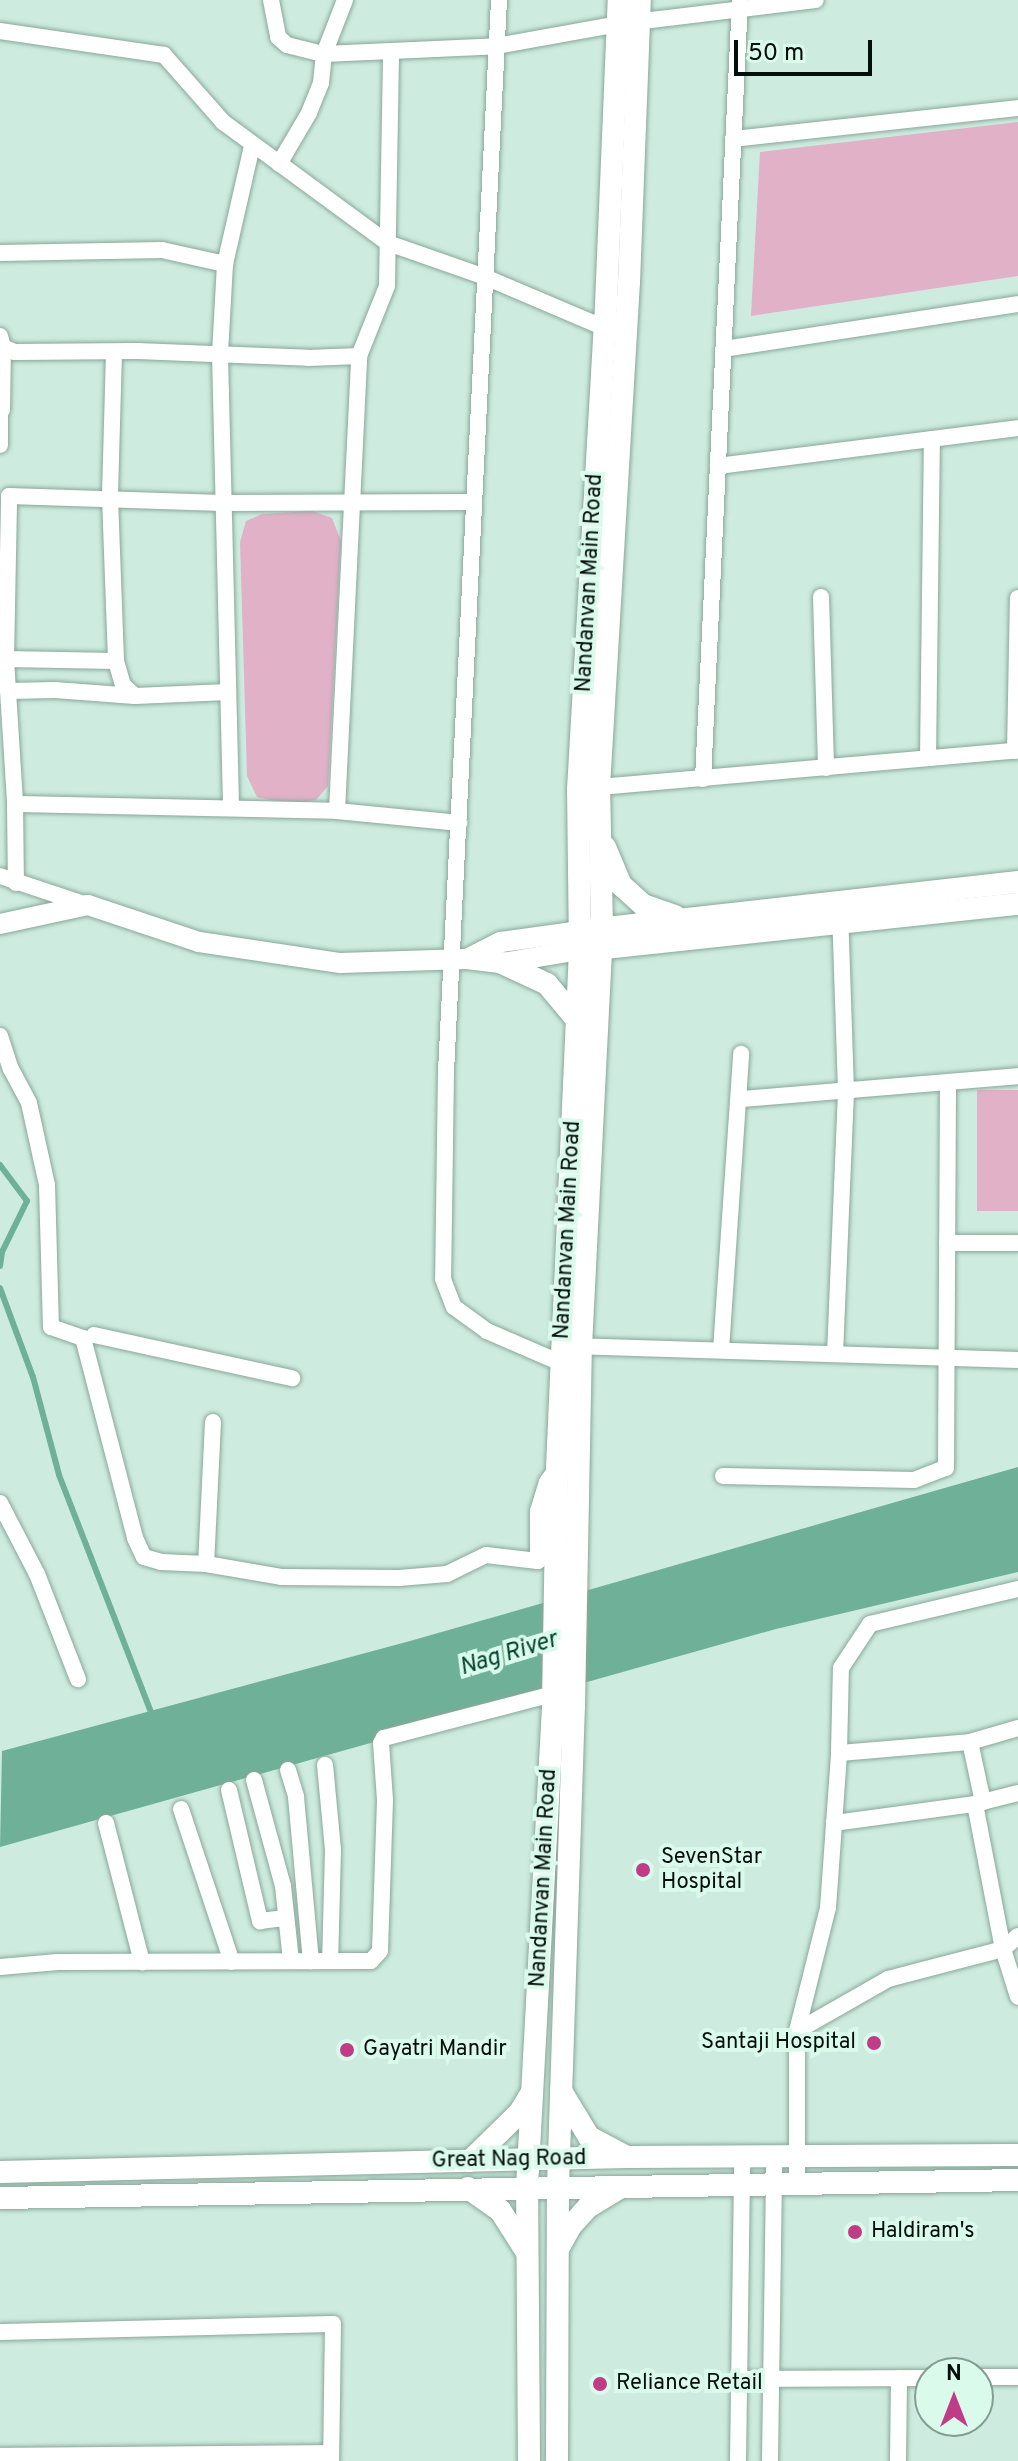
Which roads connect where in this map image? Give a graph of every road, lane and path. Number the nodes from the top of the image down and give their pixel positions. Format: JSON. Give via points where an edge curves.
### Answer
{"nodes":[{"id":1,"x":271,"y":0,"type":"edge"},
{"id":2,"x":345,"y":0,"type":"edge"},
{"id":3,"x":499,"y":0,"type":"edge"},
{"id":4,"x":619,"y":0,"type":"edge"},
{"id":5,"x":816,"y":0,"type":"edge"},
{"id":6,"x":740,"y":6,"type":"edge"},
{"id":7,"x":632,"y":15,"type":"edge"},
{"id":8,"x":0,"y":31,"type":"edge"},
{"id":9,"x":497,"y":46,"type":"junction"},
{"id":10,"x":391,"y":51,"type":"junction"},
{"id":11,"x":324,"y":54,"type":"junction"},
{"id":12,"x":1018,"y":108,"type":"edge"},
{"id":13,"x":733,"y":139,"type":"junction"},
{"id":14,"x":252,"y":146,"type":"junction"},
{"id":15,"x":279,"y":164,"type":"junction"},
{"id":16,"x":388,"y":243,"type":"junction"},
{"id":17,"x":0,"y":253,"type":"edge"},
{"id":18,"x":225,"y":264,"type":"junction"},
{"id":19,"x":485,"y":277,"type":"junction"},
{"id":20,"x":1018,"y":304,"type":"edge"},
{"id":21,"x":605,"y":328,"type":"junction"},
{"id":22,"x":2,"y":342,"type":"edge"},
{"id":23,"x":724,"y":349,"type":"junction"},
{"id":24,"x":114,"y":352,"type":"junction"},
{"id":25,"x":220,"y":354,"type":"junction"},
{"id":26,"x":359,"y":356,"type":"junction"},
{"id":27,"x":1,"y":410,"type":"edge"},
{"id":28,"x":1018,"y":428,"type":"edge"},
{"id":29,"x":932,"y":439,"type":"junction"},
{"id":30,"x":0,"y":445,"type":"edge"},
{"id":31,"x":718,"y":466,"type":"junction"},
{"id":32,"x":4,"y":493,"type":"edge"},
{"id":33,"x":110,"y":497,"type":"junction"},
{"id":34,"x":474,"y":502,"type":"junction"},
{"id":35,"x":222,"y":503,"type":"junction"},
{"id":36,"x":354,"y":503,"type":"junction"},
{"id":37,"x":3,"y":558,"type":"edge"},
{"id":38,"x":821,"y":597,"type":"dead end"},
{"id":39,"x":1018,"y":598,"type":"edge"},
{"id":40,"x":3,"y":660,"type":"edge"},
{"id":41,"x":116,"y":661,"type":"junction"},
{"id":42,"x":8,"y":691,"type":"junction"},
{"id":43,"x":228,"y":692,"type":"junction"},
{"id":44,"x":135,"y":696,"type":"junction"},
{"id":45,"x":1017,"y":750,"type":"edge"},
{"id":46,"x":928,"y":758,"type":"junction"},
{"id":47,"x":826,"y":768,"type":"junction"},
{"id":48,"x":703,"y":779,"type":"junction"},
{"id":49,"x":599,"y":787,"type":"junction"},
{"id":50,"x":15,"y":804,"type":"junction"},
{"id":51,"x":231,"y":808,"type":"junction"},
{"id":52,"x":337,"y":811,"type":"junction"},
{"id":53,"x":459,"y":823,"type":"junction"},
{"id":54,"x":600,"y":834,"type":"junction"},
{"id":55,"x":0,"y":876,"type":"edge"},
{"id":56,"x":1018,"y":882,"type":"edge"},
{"id":57,"x":16,"y":883,"type":"junction"},
{"id":58,"x":1018,"y":904,"type":"edge"},
{"id":59,"x":88,"y":905,"type":"junction"},
{"id":60,"x":840,"y":912,"type":"junction"},
{"id":61,"x":684,"y":919,"type":"junction"},
{"id":62,"x":0,"y":924,"type":"edge"},
{"id":63,"x":590,"y":939,"type":"junction"},
{"id":64,"x":460,"y":960,"type":"junction"},
{"id":65,"x":502,"y":963,"type":"junction"},
{"id":66,"x":577,"y":1020,"type":"junction"},
{"id":67,"x":0,"y":1036,"type":"edge"},
{"id":68,"x":741,"y":1054,"type":"dead end"},
{"id":69,"x":1018,"y":1076,"type":"edge"},
{"id":70,"x":948,"y":1083,"type":"junction"},
{"id":71,"x":846,"y":1091,"type":"junction"},
{"id":72,"x":741,"y":1099,"type":"junction"},
{"id":73,"x":947,"y":1243,"type":"junction"},
{"id":74,"x":1018,"y":1243,"type":"edge"},
{"id":75,"x":94,"y":1335,"type":"dead end"},
{"id":76,"x":721,"y":1350,"type":"junction"},
{"id":77,"x":568,"y":1352,"type":"junction"},
{"id":78,"x":835,"y":1354,"type":"junction"},
{"id":79,"x":946,"y":1357,"type":"junction"},
{"id":80,"x":1018,"y":1360,"type":"edge"},
{"id":81,"x":292,"y":1378,"type":"dead end"},
{"id":82,"x":213,"y":1422,"type":"dead end"},
{"id":83,"x":557,"y":1468,"type":"junction"},
{"id":84,"x":723,"y":1476,"type":"dead end"},
{"id":85,"x":0,"y":1503,"type":"edge"},
{"id":86,"x":206,"y":1564,"type":"junction"},
{"id":87,"x":565,"y":1581,"type":"junction"},
{"id":88,"x":1018,"y":1589,"type":"edge"},
{"id":89,"x":78,"y":1679,"type":"dead end"},
{"id":90,"x":560,"y":1701,"type":"junction"},
{"id":91,"x":1018,"y":1728,"type":"edge"},
{"id":92,"x":970,"y":1742,"type":"junction"},
{"id":93,"x":839,"y":1753,"type":"junction"},
{"id":94,"x":325,"y":1765,"type":"dead end"},
{"id":95,"x":288,"y":1770,"type":"dead end"},
{"id":96,"x":254,"y":1780,"type":"dead end"},
{"id":97,"x":229,"y":1790,"type":"dead end"},
{"id":98,"x":1018,"y":1793,"type":"edge"},
{"id":99,"x":979,"y":1803,"type":"junction"},
{"id":100,"x":181,"y":1809,"type":"dead end"},
{"id":101,"x":106,"y":1823,"type":"dead end"},
{"id":102,"x":834,"y":1823,"type":"junction"},
{"id":103,"x":286,"y":1918,"type":"junction"},
{"id":104,"x":1018,"y":1936,"type":"edge"},
{"id":105,"x":1003,"y":1949,"type":"junction"},
{"id":106,"x":291,"y":1961,"type":"junction"},
{"id":107,"x":311,"y":1961,"type":"junction"},
{"id":108,"x":330,"y":1961,"type":"junction"},
{"id":109,"x":142,"y":1962,"type":"junction"},
{"id":110,"x":232,"y":1962,"type":"junction"},
{"id":111,"x":0,"y":1967,"type":"edge"},
{"id":112,"x":1018,"y":1997,"type":"edge"},
{"id":113,"x":797,"y":2031,"type":"junction"},
{"id":114,"x":560,"y":2090,"type":"junction"},
{"id":115,"x":532,"y":2091,"type":"junction"},
{"id":116,"x":1018,"y":2155,"type":"edge"},
{"id":117,"x":774,"y":2156,"type":"junction"},
{"id":118,"x":798,"y":2156,"type":"junction"},
{"id":119,"x":627,"y":2157,"type":"junction"},
{"id":120,"x":742,"y":2157,"type":"junction"},
{"id":121,"x":559,"y":2158,"type":"junction"},
{"id":122,"x":529,"y":2160,"type":"junction"},
{"id":123,"x":470,"y":2161,"type":"junction"},
{"id":124,"x":0,"y":2172,"type":"edge"},
{"id":125,"x":1018,"y":2180,"type":"edge"},
{"id":126,"x":742,"y":2185,"type":"junction"},
{"id":127,"x":774,"y":2185,"type":"junction"},
{"id":128,"x":797,"y":2185,"type":"junction"},
{"id":129,"x":558,"y":2186,"type":"junction"},
{"id":130,"x":625,"y":2186,"type":"junction"},
{"id":131,"x":527,"y":2187,"type":"junction"},
{"id":132,"x":468,"y":2188,"type":"junction"},
{"id":133,"x":0,"y":2198,"type":"edge"},
{"id":134,"x":558,"y":2251,"type":"junction"},
{"id":135,"x":527,"y":2252,"type":"junction"},
{"id":136,"x":0,"y":2332,"type":"edge"},
{"id":137,"x":994,"y":2377,"type":"edge"},
{"id":138,"x":1018,"y":2377,"type":"edge"},
{"id":139,"x":771,"y":2378,"type":"junction"},
{"id":140,"x":899,"y":2378,"type":"junction"},
{"id":141,"x":914,"y":2378,"type":"edge"},
{"id":142,"x":739,"y":2379,"type":"junction"},
{"id":143,"x":0,"y":2456,"type":"edge"},
{"id":144,"x":331,"y":2457,"type":"edge"},
{"id":145,"x":93,"y":2458,"type":"edge"},
{"id":146,"x":202,"y":2458,"type":"edge"},
{"id":147,"x":529,"y":2461,"type":"edge"},
{"id":148,"x":557,"y":2461,"type":"edge"},
{"id":149,"x":738,"y":2461,"type":"edge"},
{"id":150,"x":770,"y":2461,"type":"edge"},
{"id":151,"x":898,"y":2461,"type":"edge"}],
"edges":[{"from":1,"to":11,"type":"street","via":[[278,37],[287,45]]},
{"from":2,"to":11,"type":"street"},
{"from":3,"to":9,"type":"street"},
{"from":4,"to":7,"type":"main road","name":"Nandanvan Main Road"},
{"from":5,"to":6,"type":"street"},
{"from":6,"to":7,"type":"street"},
{"from":6,"to":13,"type":"street"},
{"from":7,"to":9,"type":"street"},
{"from":7,"to":21,"type":"main road","name":"Nandanvan Main Road"},
{"from":7,"to":49,"type":"main road","via":[[607,703]]},
{"from":8,"to":14,"type":"street","via":[[164,55],[223,122]]},
{"from":9,"to":10,"type":"street"},
{"from":9,"to":19,"type":"street"},
{"from":10,"to":11,"type":"street"},
{"from":10,"to":16,"type":"street"},
{"from":11,"to":15,"type":"street","via":[[321,83],[309,113]]},
{"from":12,"to":13,"type":"street"},
{"from":13,"to":23,"type":"street"},
{"from":14,"to":15,"type":"street"},
{"from":14,"to":18,"type":"street"},
{"from":15,"to":16,"type":"street"},
{"from":16,"to":19,"type":"street"},
{"from":16,"to":26,"type":"street","via":[[387,286]]},
{"from":17,"to":18,"type":"street","via":[[162,250]]},
{"from":18,"to":25,"type":"street"},
{"from":19,"to":21,"type":"street"},
{"from":19,"to":34,"type":"street"},
{"from":20,"to":23,"type":"street"},
{"from":21,"to":63,"type":"main road","name":"Nandanvan Main Road","via":[[578,790]]},
{"from":22,"to":24,"type":"street","via":[[15,352]]},
{"from":22,"to":27,"type":"street"},
{"from":23,"to":31,"type":"street"},
{"from":24,"to":25,"type":"street"},
{"from":24,"to":33,"type":"street"},
{"from":25,"to":26,"type":"street"},
{"from":25,"to":35,"type":"street"},
{"from":26,"to":36,"type":"street"},
{"from":27,"to":30,"type":"street"},
{"from":28,"to":29,"type":"street"},
{"from":29,"to":31,"type":"street"},
{"from":29,"to":46,"type":"street"},
{"from":31,"to":48,"type":"street"},
{"from":32,"to":33,"type":"street"},
{"from":32,"to":37,"type":"street"},
{"from":33,"to":35,"type":"street"},
{"from":33,"to":41,"type":"street"},
{"from":34,"to":36,"type":"street"},
{"from":34,"to":53,"type":"street"},
{"from":35,"to":36,"type":"street"},
{"from":35,"to":43,"type":"street"},
{"from":36,"to":52,"type":"street"},
{"from":37,"to":40,"type":"street"},
{"from":38,"to":47,"type":"street"},
{"from":39,"to":45,"type":"street"},
{"from":40,"to":41,"type":"street"},
{"from":40,"to":42,"type":"street"},
{"from":41,"to":44,"type":"street","via":[[123,685]]},
{"from":42,"to":44,"type":"street"},
{"from":42,"to":50,"type":"street"},
{"from":43,"to":44,"type":"street"},
{"from":43,"to":51,"type":"street"},
{"from":45,"to":46,"type":"street"},
{"from":46,"to":47,"type":"street"},
{"from":47,"to":48,"type":"street"},
{"from":48,"to":49,"type":"street"},
{"from":49,"to":54,"type":"main road"},
{"from":50,"to":51,"type":"street"},
{"from":50,"to":57,"type":"street"},
{"from":51,"to":52,"type":"street"},
{"from":52,"to":53,"type":"street"},
{"from":53,"to":64,"type":"street"},
{"from":54,"to":61,"type":"main road","via":[[621,885],[643,905]]},
{"from":54,"to":63,"type":"main road"},
{"from":55,"to":57,"type":"street"},
{"from":56,"to":60,"type":"main road"},
{"from":57,"to":59,"type":"street"},
{"from":58,"to":60,"type":"main road"},
{"from":59,"to":62,"type":"street"},
{"from":59,"to":64,"type":"street","via":[[230,947],[340,963]]},
{"from":60,"to":61,"type":"main road"},
{"from":60,"to":63,"type":"main road"},
{"from":60,"to":71,"type":"street"},
{"from":61,"to":63,"type":"main road"},
{"from":63,"to":64,"type":"street","via":[[501,942]]},
{"from":63,"to":65,"type":"street"},
{"from":63,"to":66,"type":"main road","name":"Nandanvan Main Road"},
{"from":63,"to":77,"type":"main road","via":[[592,1155]]},
{"from":64,"to":65,"type":"street"},
{"from":64,"to":77,"type":"street","via":[[446,1071],[443,1279],[454,1307],[487,1331]]},
{"from":65,"to":66,"type":"main road","via":[[547,984]]},
{"from":66,"to":77,"type":"main road","name":"Nandanvan Main Road"},
{"from":67,"to":86,"type":"street","via":[[29,1103],[47,1185],[51,1327],[83,1338],[144,1557]]},
{"from":68,"to":72,"type":"street"},
{"from":69,"to":70,"type":"street"},
{"from":70,"to":71,"type":"street"},
{"from":70,"to":73,"type":"street"},
{"from":71,"to":72,"type":"street"},
{"from":71,"to":78,"type":"street"},
{"from":72,"to":76,"type":"street"},
{"from":73,"to":74,"type":"street"},
{"from":73,"to":79,"type":"street"},
{"from":75,"to":81,"type":"street"},
{"from":76,"to":77,"type":"street"},
{"from":76,"to":78,"type":"street"},
{"from":77,"to":83,"type":"main road","name":"Nandanvan Main Road"},
{"from":77,"to":87,"type":"main road"},
{"from":78,"to":79,"type":"street"},
{"from":79,"to":80,"type":"street"},
{"from":79,"to":84,"type":"street","via":[[946,1468],[914,1480]]},
{"from":82,"to":86,"type":"street"},
{"from":83,"to":86,"type":"street","via":[[538,1511],[538,1561],[486,1555],[447,1574],[399,1578],[281,1577]]},
{"from":83,"to":87,"type":"main road","name":"Nandanvan Main Road"},
{"from":85,"to":89,"type":"street","via":[[37,1574]]},
{"from":87,"to":90,"type":"main road","name":"Nandanvan Main Road"},
{"from":88,"to":93,"type":"street","via":[[870,1624],[841,1668]]},
{"from":90,"to":108,"type":"street","via":[[384,1738],[380,1951],[371,1961]]},
{"from":90,"to":114,"type":"main road"},
{"from":90,"to":115,"type":"main road","name":"Nandanvan Main Road"},
{"from":91,"to":92,"type":"street"},
{"from":92,"to":93,"type":"street"},
{"from":92,"to":99,"type":"street"},
{"from":93,"to":102,"type":"street"},
{"from":94,"to":108,"type":"street","via":[[333,1850]]},
{"from":95,"to":107,"type":"street","via":[[296,1797]]},
{"from":96,"to":103,"type":"street","via":[[283,1886]]},
{"from":97,"to":103,"type":"street","via":[[260,1921]]},
{"from":98,"to":99,"type":"street"},
{"from":99,"to":102,"type":"street"},
{"from":99,"to":105,"type":"street"},
{"from":100,"to":110,"type":"street"},
{"from":101,"to":109,"type":"street"},
{"from":102,"to":113,"type":"street","via":[[828,1908]]},
{"from":103,"to":106,"type":"street"},
{"from":104,"to":105,"type":"street"},
{"from":105,"to":112,"type":"street"},
{"from":105,"to":113,"type":"street","via":[[888,1979]]},
{"from":106,"to":107,"type":"street"},
{"from":106,"to":110,"type":"street"},
{"from":107,"to":108,"type":"street"},
{"from":109,"to":110,"type":"street"},
{"from":109,"to":111,"type":"street"},
{"from":113,"to":118,"type":"street"},
{"from":114,"to":119,"type":"main road","via":[[589,2137]]},
{"from":114,"to":121,"type":"main road"},
{"from":115,"to":122,"type":"main road","name":"Nandanvan Main Road"},
{"from":115,"to":123,"type":"main road","via":[[520,2112]]},
{"from":116,"to":118,"type":"main road","name":"Great Nag Road"},
{"from":117,"to":118,"type":"main road","name":"Great Nag Road"},
{"from":117,"to":120,"type":"main road","name":"Great Nag Road"},
{"from":117,"to":127,"type":"street"},
{"from":118,"to":128,"type":"street"},
{"from":119,"to":120,"type":"main road","name":"Great Nag Road"},
{"from":119,"to":121,"type":"main road","name":"Great Nag Road"},
{"from":120,"to":126,"type":"street"},
{"from":121,"to":122,"type":"main road","name":"Great Nag Road"},
{"from":121,"to":129,"type":"main road"},
{"from":122,"to":123,"type":"main road","name":"Great Nag Road"},
{"from":122,"to":131,"type":"main road","name":"Nandanvan Main Road"},
{"from":123,"to":124,"type":"main road","name":"Great Nag Road"},
{"from":125,"to":128,"type":"main road","name":"Great Nag Road"},
{"from":126,"to":127,"type":"main road","name":"Great Nag Road"},
{"from":126,"to":130,"type":"main road","name":"Great Nag Road"},
{"from":126,"to":142,"type":"street"},
{"from":127,"to":128,"type":"main road","name":"Great Nag Road"},
{"from":127,"to":139,"type":"street"},
{"from":129,"to":130,"type":"main road","name":"Great Nag Road"},
{"from":129,"to":131,"type":"main road","name":"Great Nag Road"},
{"from":129,"to":134,"type":"main road"},
{"from":130,"to":134,"type":"main road","via":[[588,2207]]},
{"from":131,"to":132,"type":"main road","name":"Great Nag Road"},
{"from":131,"to":135,"type":"main road","name":"Nandanvan Main Road"},
{"from":132,"to":133,"type":"main road","name":"Great Nag Road"},
{"from":132,"to":135,"type":"main road","via":[[500,2210]]},
{"from":134,"to":148,"type":"main road"},
{"from":135,"to":147,"type":"main road","name":"Nandanvan Main Road"},
{"from":136,"to":144,"type":"street","via":[[333,2324]]},
{"from":137,"to":138,"type":"street"},
{"from":139,"to":140,"type":"street"},
{"from":139,"to":142,"type":"street"},
{"from":139,"to":150,"type":"street"},
{"from":140,"to":141,"type":"street"},
{"from":140,"to":151,"type":"street"},
{"from":142,"to":149,"type":"street"},
{"from":143,"to":145,"type":"street"},
{"from":144,"to":146,"type":"street"},
{"from":145,"to":146,"type":"street"}]}
